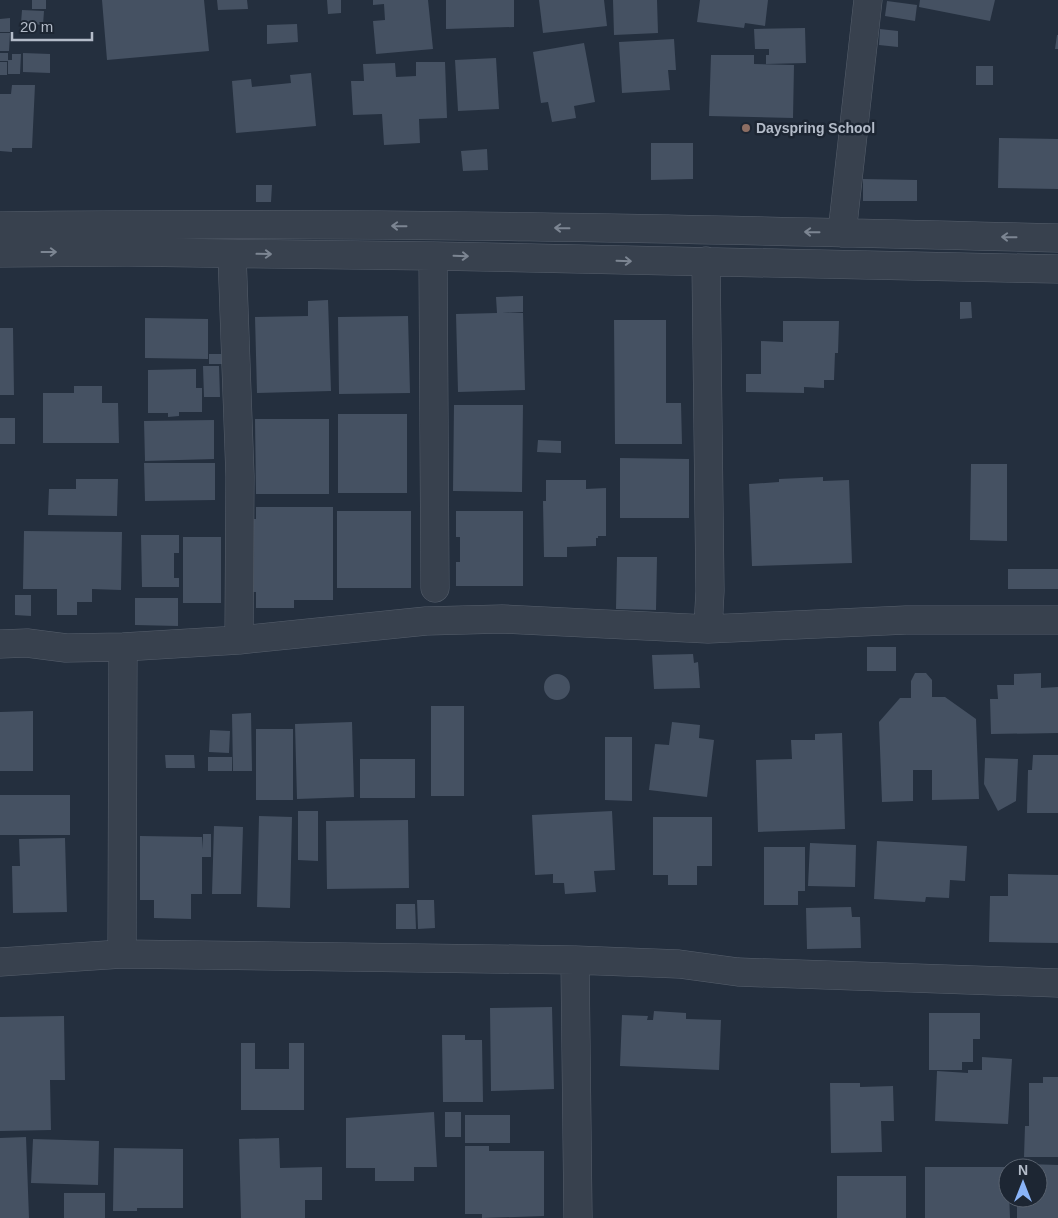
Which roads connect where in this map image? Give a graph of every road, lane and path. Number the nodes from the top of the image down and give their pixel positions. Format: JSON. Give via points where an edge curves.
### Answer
{"nodes":[{"id":1,"x":868,"y":0,"type":"edge"},
{"id":2,"x":0,"y":226,"type":"edge"},
{"id":3,"x":842,"y":233,"type":"junction"},
{"id":4,"x":1058,"y":238,"type":"edge"},
{"id":5,"x":0,"y":253,"type":"edge"},
{"id":6,"x":232,"y":254,"type":"junction"},
{"id":7,"x":433,"y":256,"type":"junction"},
{"id":8,"x":706,"y":261,"type":"junction"},
{"id":9,"x":1058,"y":269,"type":"edge"},
{"id":10,"x":435,"y":588,"type":"dead end"},
{"id":11,"x":1058,"y":620,"type":"edge"},
{"id":12,"x":708,"y":629,"type":"junction"},
{"id":13,"x":239,"y":640,"type":"junction"},
{"id":14,"x":0,"y":644,"type":"edge"},
{"id":15,"x":123,"y":647,"type":"junction"},
{"id":16,"x":122,"y":954,"type":"junction"},
{"id":17,"x":575,"y":960,"type":"junction"},
{"id":18,"x":0,"y":962,"type":"edge"},
{"id":19,"x":1058,"y":983,"type":"edge"},
{"id":20,"x":578,"y":1218,"type":"edge"}],
"edges":[{"from":1,"to":3,"type":"street"},
{"from":3,"to":2,"type":"street","one_way":true,"via":[[330,225]]},
{"from":4,"to":3,"type":"street","one_way":true},
{"from":5,"to":6,"type":"street","one_way":true},
{"from":6,"to":7,"type":"street","one_way":true},
{"from":6,"to":13,"type":"street","via":[[240,476]]},
{"from":7,"to":8,"type":"street","one_way":true},
{"from":7,"to":10,"type":"street"},
{"from":8,"to":9,"type":"street"},
{"from":8,"to":12,"type":"street"},
{"from":11,"to":12,"type":"street","via":[[906,620]]},
{"from":12,"to":13,"type":"street","via":[[502,619],[426,621]]},
{"from":13,"to":15,"type":"street"},
{"from":14,"to":15,"type":"street","via":[[27,642],[66,648]]},
{"from":15,"to":16,"type":"street"},
{"from":16,"to":17,"type":"street"},
{"from":16,"to":18,"type":"street"},
{"from":17,"to":19,"type":"street","via":[[679,964],[738,972]]},
{"from":17,"to":20,"type":"street"}]}
